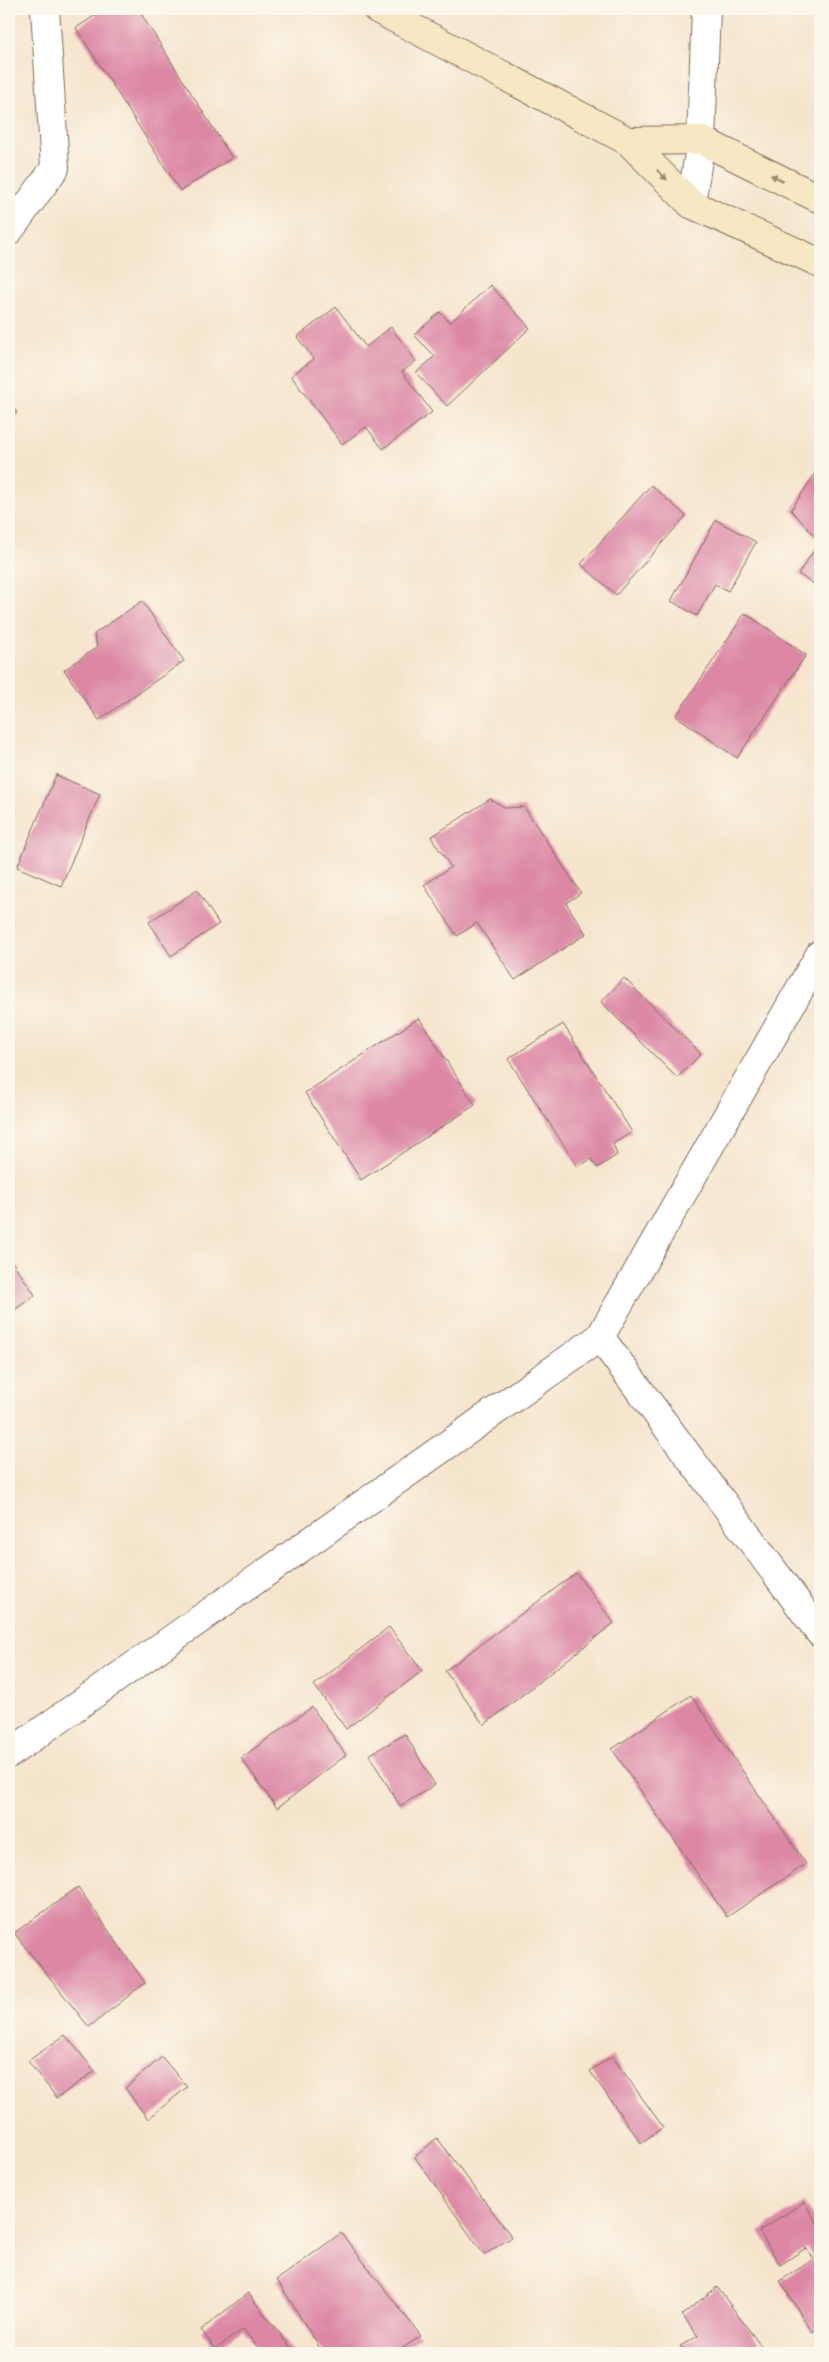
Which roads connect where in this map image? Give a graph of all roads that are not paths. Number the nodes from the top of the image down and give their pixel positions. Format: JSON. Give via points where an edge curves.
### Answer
{"nodes":[{"id":1,"x":45,"y":9,"type":"edge"},
{"id":2,"x":377,"y":9,"type":"edge"},
{"id":3,"x":706,"y":9,"type":"edge"},
{"id":4,"x":701,"y":140,"type":"junction"},
{"id":5,"x":628,"y":141,"type":"junction"},
{"id":6,"x":820,"y":199,"type":"edge"},
{"id":7,"x":691,"y":204,"type":"junction"},
{"id":8,"x":9,"y":231,"type":"edge"},
{"id":9,"x":820,"y":263,"type":"edge"},
{"id":10,"x":820,"y":954,"type":"edge"},
{"id":11,"x":600,"y":1337,"type":"junction"},
{"id":12,"x":820,"y":1633,"type":"edge"},
{"id":13,"x":9,"y":1754,"type":"edge"}],
"edges":[{"from":1,"to":8,"type":"street","via":[[55,168]]},
{"from":2,"to":5,"type":"main road"},
{"from":3,"to":4,"type":"street"},
{"from":4,"to":5,"type":"main road"},
{"from":6,"to":4,"type":"main road","one_way":true},
{"from":4,"to":7,"type":"street"},
{"from":5,"to":7,"type":"main road","one_way":true},
{"from":7,"to":9,"type":"main road"},
{"from":10,"to":11,"type":"street"},
{"from":11,"to":12,"type":"street"},
{"from":11,"to":13,"type":"street"}]}
